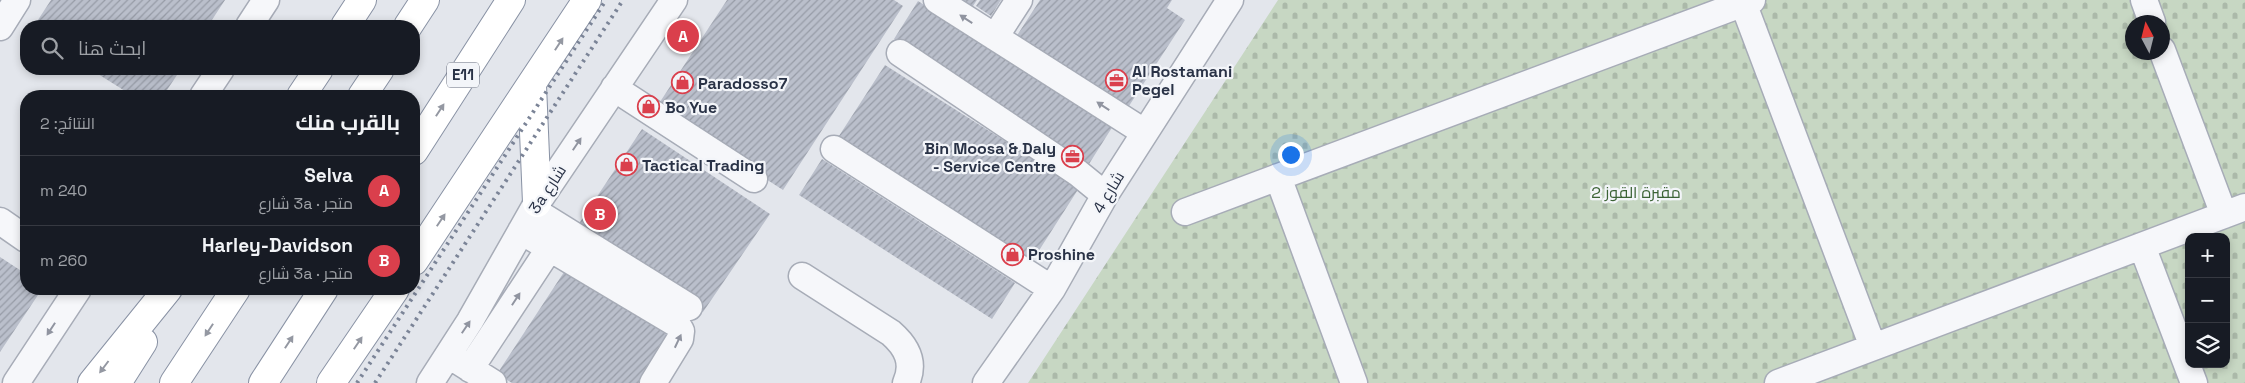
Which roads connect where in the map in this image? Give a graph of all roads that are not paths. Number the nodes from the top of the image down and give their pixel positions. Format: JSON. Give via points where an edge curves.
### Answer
{"nodes":[{"id":1,"x":17,"y":0,"type":"edge"},
{"id":2,"x":362,"y":0,"type":"edge"},
{"id":3,"x":425,"y":0,"type":"edge"},
{"id":4,"x":512,"y":0,"type":"edge"},
{"id":5,"x":588,"y":0,"type":"edge"},
{"id":6,"x":674,"y":0,"type":"edge"},
{"id":7,"x":937,"y":0,"type":"edge"},
{"id":8,"x":1019,"y":0,"type":"edge"},
{"id":9,"x":1230,"y":0,"type":"edge"},
{"id":10,"x":2144,"y":0,"type":"edge"},
{"id":11,"x":1745,"y":1,"type":"edge"},
{"id":12,"x":2149,"y":15,"type":"edge"},
{"id":13,"x":350,"y":20,"type":"edge"},
{"id":14,"x":412,"y":20,"type":"edge"},
{"id":15,"x":0,"y":27,"type":"edge"},
{"id":16,"x":995,"y":37,"type":"junction"},
{"id":17,"x":900,"y":53,"type":"dead end"},
{"id":18,"x":2167,"y":60,"type":"edge"},
{"id":19,"x":217,"y":75,"type":"edge"},
{"id":20,"x":315,"y":75,"type":"edge"},
{"id":21,"x":376,"y":75,"type":"edge"},
{"id":22,"x":532,"y":85,"type":"junction"},
{"id":23,"x":614,"y":88,"type":"junction"},
{"id":24,"x":207,"y":90,"type":"edge"},
{"id":25,"x":306,"y":90,"type":"edge"},
{"id":26,"x":366,"y":90,"type":"edge"},
{"id":27,"x":1144,"y":132,"type":"junction"},
{"id":28,"x":420,"y":141,"type":"edge"},
{"id":29,"x":834,"y":149,"type":"dead end"},
{"id":30,"x":1278,"y":177,"type":"junction"},
{"id":31,"x":754,"y":179,"type":"dead end"},
{"id":32,"x":1105,"y":195,"type":"junction"},
{"id":33,"x":2235,"y":211,"type":"edge"},
{"id":34,"x":1186,"y":212,"type":"dead end"},
{"id":35,"x":530,"y":215,"type":"junction"},
{"id":36,"x":0,"y":222,"type":"edge"},
{"id":37,"x":20,"y":235,"type":"edge"},
{"id":38,"x":2142,"y":246,"type":"junction"},
{"id":39,"x":549,"y":249,"type":"junction"},
{"id":40,"x":420,"y":252,"type":"edge"},
{"id":41,"x":802,"y":276,"type":"dead end"},
{"id":42,"x":1052,"y":289,"type":"junction"},
{"id":43,"x":74,"y":295,"type":"edge"},
{"id":44,"x":163,"y":295,"type":"edge"},
{"id":45,"x":170,"y":295,"type":"edge"},
{"id":46,"x":232,"y":295,"type":"edge"},
{"id":47,"x":320,"y":295,"type":"edge"},
{"id":48,"x":391,"y":295,"type":"edge"},
{"id":49,"x":689,"y":306,"type":"dead end"},
{"id":50,"x":1873,"y":347,"type":"junction"},
{"id":51,"x":449,"y":354,"type":"junction"},
{"id":52,"x":470,"y":369,"type":"junction"},
{"id":53,"x":16,"y":383,"type":"edge"},
{"id":54,"x":92,"y":383,"type":"edge"},
{"id":55,"x":117,"y":383,"type":"edge"},
{"id":56,"x":174,"y":383,"type":"edge"},
{"id":57,"x":263,"y":383,"type":"edge"},
{"id":58,"x":331,"y":383,"type":"edge"},
{"id":59,"x":430,"y":383,"type":"edge"},
{"id":60,"x":493,"y":383,"type":"edge"},
{"id":61,"x":653,"y":383,"type":"edge"},
{"id":62,"x":906,"y":383,"type":"edge"},
{"id":63,"x":986,"y":383,"type":"edge"},
{"id":64,"x":1354,"y":383,"type":"edge"},
{"id":65,"x":1778,"y":383,"type":"edge"},
{"id":66,"x":2194,"y":383,"type":"edge"}],
"edges":[{"from":1,"to":15,"type":"street"},
{"from":2,"to":13,"type":"highway"},
{"from":3,"to":14,"type":"highway"},
{"from":28,"to":4,"type":"highway","number":"E11","one_way":true},
{"from":22,"to":5,"type":"highway","one_way":true},
{"from":6,"to":23,"type":"street","name":"3a شارع"},
{"from":16,"to":7,"type":"street","one_way":true},
{"from":8,"to":16,"type":"street"},
{"from":9,"to":27,"type":"street","name":"شارع 4"},
{"from":10,"to":12,"type":"street"},
{"from":11,"to":30,"type":"street"},
{"from":11,"to":50,"type":"street"},
{"from":27,"to":16,"type":"street","one_way":true},
{"from":17,"to":32,"type":"street","via":[[1078,172]]},
{"from":18,"to":33,"type":"street"},
{"from":19,"to":24,"type":"street"},
{"from":20,"to":25,"type":"highway"},
{"from":21,"to":26,"type":"highway"},
{"from":22,"to":35,"type":"highway"},
{"from":40,"to":22,"type":"highway","one_way":true},
{"from":23,"to":31,"type":"street"},
{"from":35,"to":23,"type":"street","name":"3a شارع","one_way":true},
{"from":27,"to":32,"type":"street","name":"شارع 4"},
{"from":29,"to":42,"type":"street"},
{"from":30,"to":34,"type":"street"},
{"from":30,"to":64,"type":"street"},
{"from":32,"to":42,"type":"street","name":"شارع 4"},
{"from":33,"to":38,"type":"street"},
{"from":35,"to":39,"type":"street"},
{"from":35,"to":49,"type":"street"},
{"from":51,"to":35,"type":"street","name":"3a شارع","one_way":true},
{"from":36,"to":37,"type":"street"},
{"from":38,"to":50,"type":"street"},
{"from":38,"to":66,"type":"street"},
{"from":52,"to":39,"type":"street","one_way":true},
{"from":61,"to":39,"type":"street","one_way":true,"via":[[680,339],[680,327]]},
{"from":41,"to":62,"type":"street","via":[[903,343],[909,358],[910,374]]},
{"from":42,"to":63,"type":"street","name":"شارع 4"},
{"from":43,"to":53,"type":"street","one_way":true},
{"from":44,"to":54,"type":"highway","one_way":true},
{"from":45,"to":55,"type":"highway"},
{"from":46,"to":56,"type":"highway","one_way":true},
{"from":57,"to":47,"type":"highway","one_way":true},
{"from":58,"to":48,"type":"highway","one_way":true},
{"from":50,"to":65,"type":"street"},
{"from":51,"to":52,"type":"street"},
{"from":51,"to":59,"type":"street","name":"3a شارع"},
{"from":52,"to":60,"type":"street"}]}
